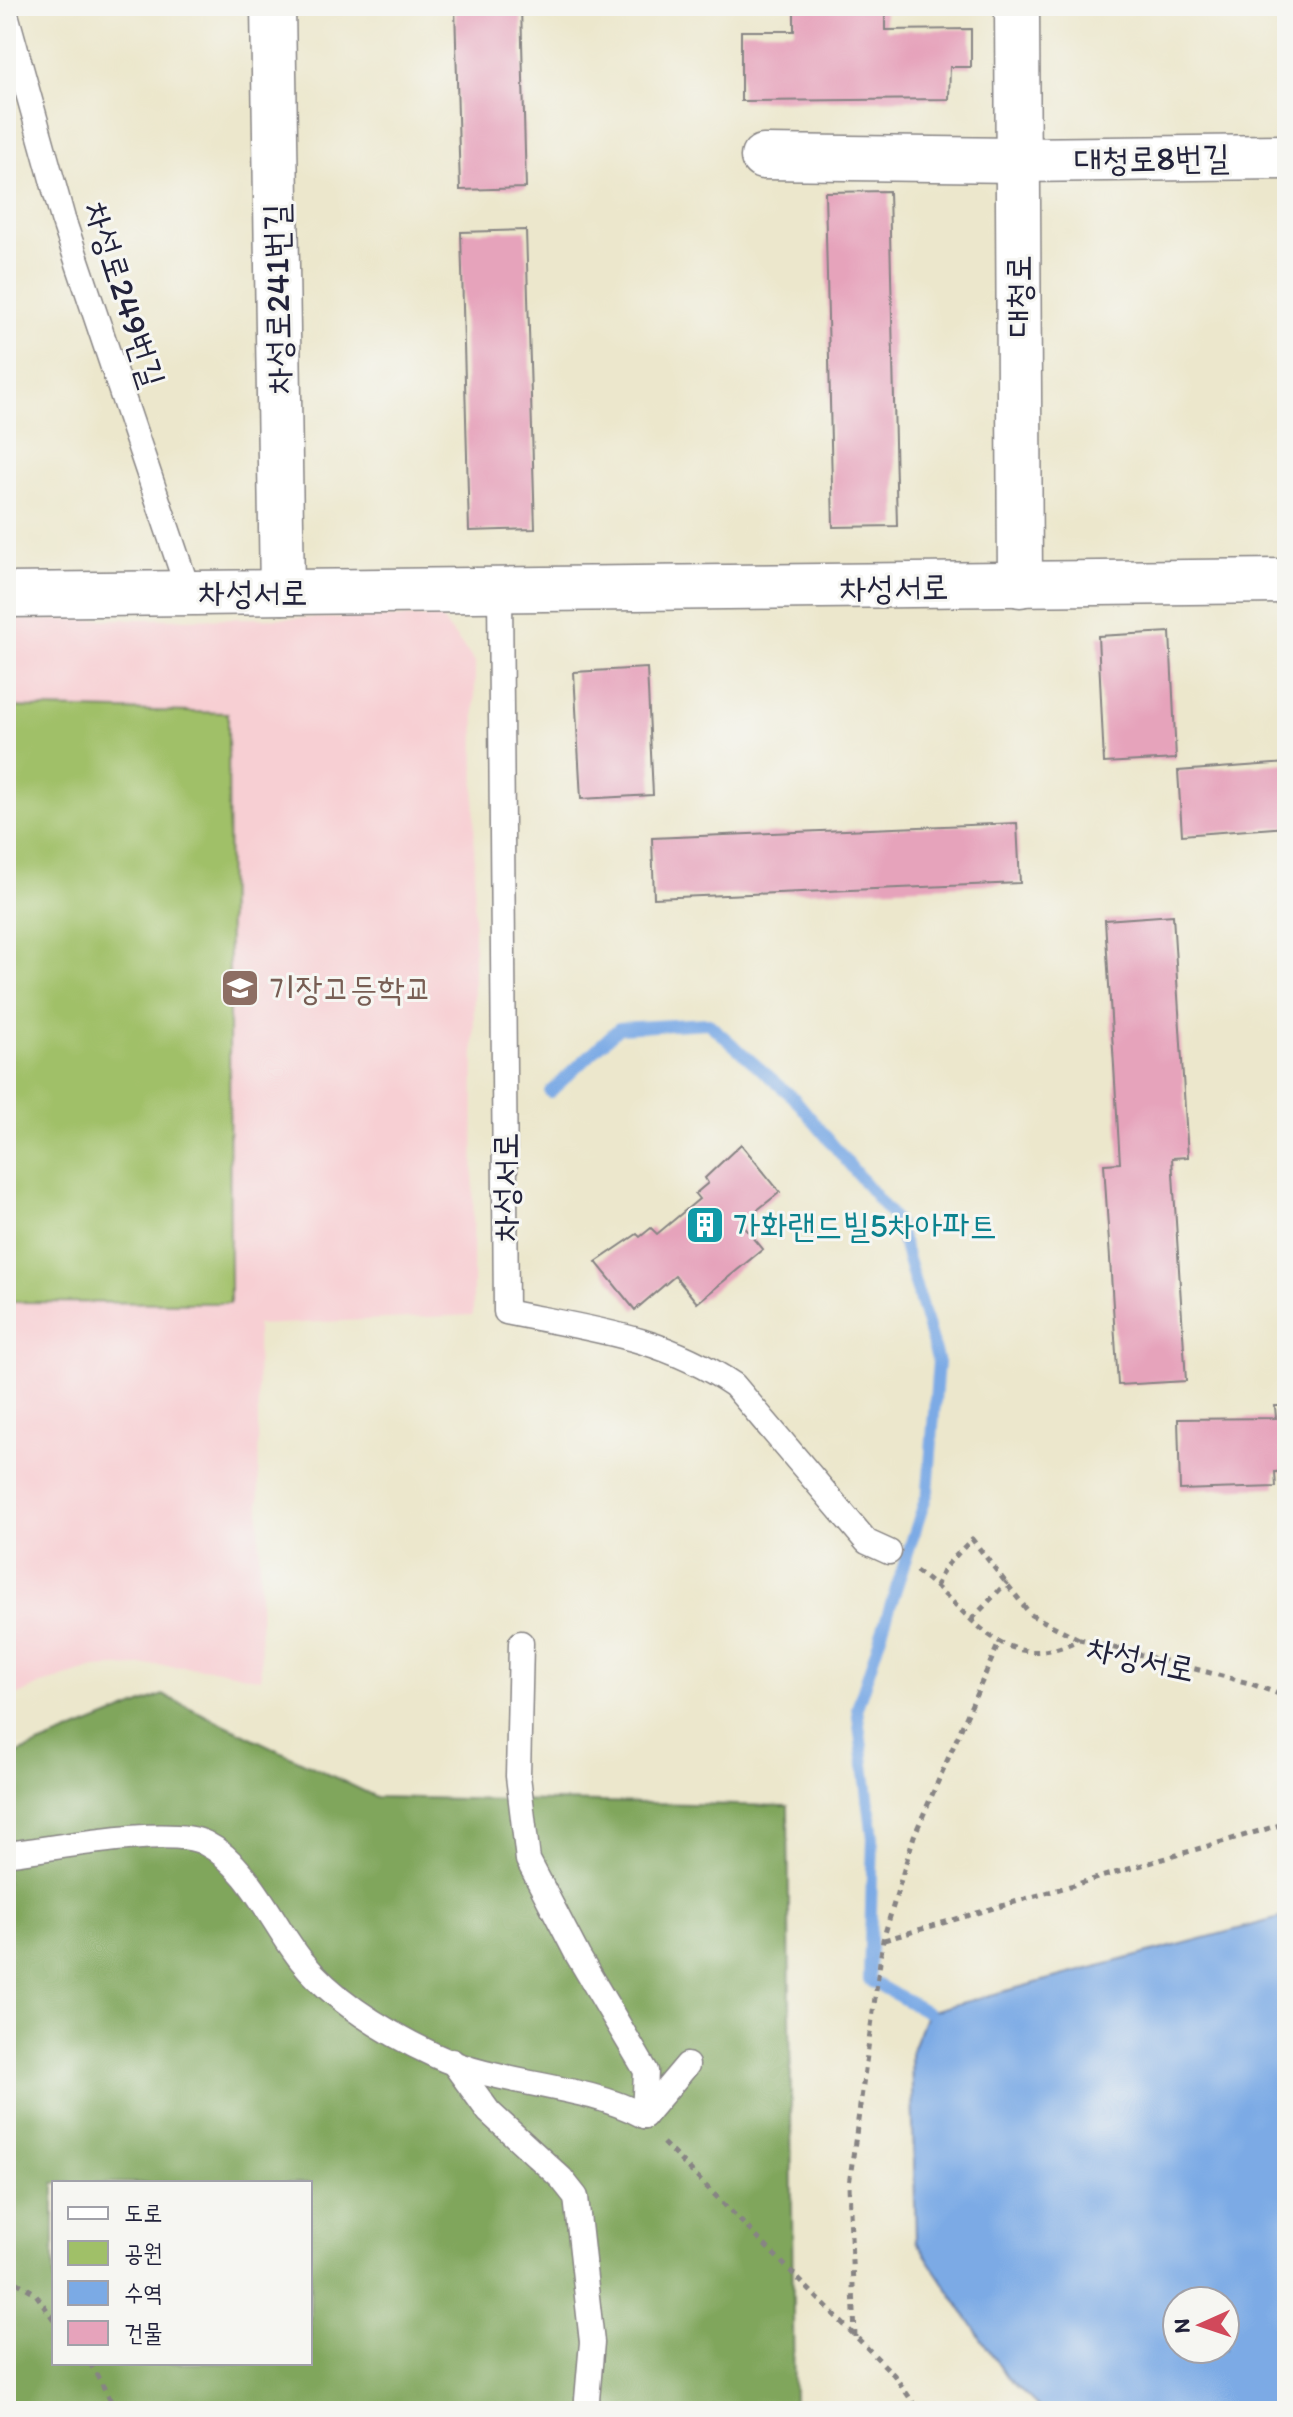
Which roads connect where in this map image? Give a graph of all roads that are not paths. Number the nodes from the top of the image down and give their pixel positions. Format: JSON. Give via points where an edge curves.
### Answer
{"nodes":[{"id":1,"x":273,"y":6,"type":"edge"},
{"id":2,"x":1017,"y":6,"type":"edge"},
{"id":3,"x":6,"y":14,"type":"edge"},
{"id":4,"x":763,"y":157,"type":"dead end"},
{"id":5,"x":1287,"y":157,"type":"edge"},
{"id":6,"x":1018,"y":160,"type":"junction"},
{"id":7,"x":1287,"y":581,"type":"edge"},
{"id":8,"x":1020,"y":585,"type":"junction"},
{"id":9,"x":500,"y":591,"type":"junction"},
{"id":10,"x":282,"y":592,"type":"junction"},
{"id":11,"x":189,"y":593,"type":"junction"},
{"id":12,"x":6,"y":595,"type":"edge"},
{"id":13,"x":889,"y":1552,"type":"dead end"},
{"id":14,"x":521,"y":1643,"type":"dead end"},
{"id":15,"x":6,"y":1854,"type":"edge"},
{"id":16,"x":452,"y":2061,"type":"junction"},
{"id":17,"x":687,"y":2065,"type":"dead end"},
{"id":18,"x":644,"y":2116,"type":"junction"},
{"id":19,"x":586,"y":2411,"type":"edge"}],
"edges":[{"from":1,"to":10,"type":"street","name":"차성로241번길"},
{"from":2,"to":6,"type":"street","name":"대청로"},
{"from":3,"to":11,"type":"lane","name":"차성로249번길","via":[[63,219]]},
{"from":4,"to":6,"type":"street","name":"대청로8번길"},
{"from":5,"to":6,"type":"street","name":"대청로8번길"},
{"from":6,"to":8,"type":"street","name":"대청로"},
{"from":7,"to":8,"type":"street","name":"차성서로"},
{"from":8,"to":9,"type":"street","name":"차성서로"},
{"from":9,"to":10,"type":"street","name":"차성서로"},
{"from":9,"to":13,"type":"lane","name":"차성서로","via":[[506,1312],[644,1340],[707,1367],[734,1385],[867,1542]]},
{"from":10,"to":11,"type":"street","name":"차성서로"},
{"from":11,"to":12,"type":"street","name":"차성서로"},
{"from":14,"to":18,"type":"lane","via":[[518,1776],[528,1860],[646,2071]]},
{"from":15,"to":16,"type":"lane","via":[[162,1836],[205,1843],[241,1874],[301,1960],[339,1998]]},
{"from":16,"to":18,"type":"lane","via":[[615,2101]]},
{"from":16,"to":19,"type":"lane","via":[[489,2112],[576,2197],[592,2342]]},
{"from":17,"to":18,"type":"lane"}]}
